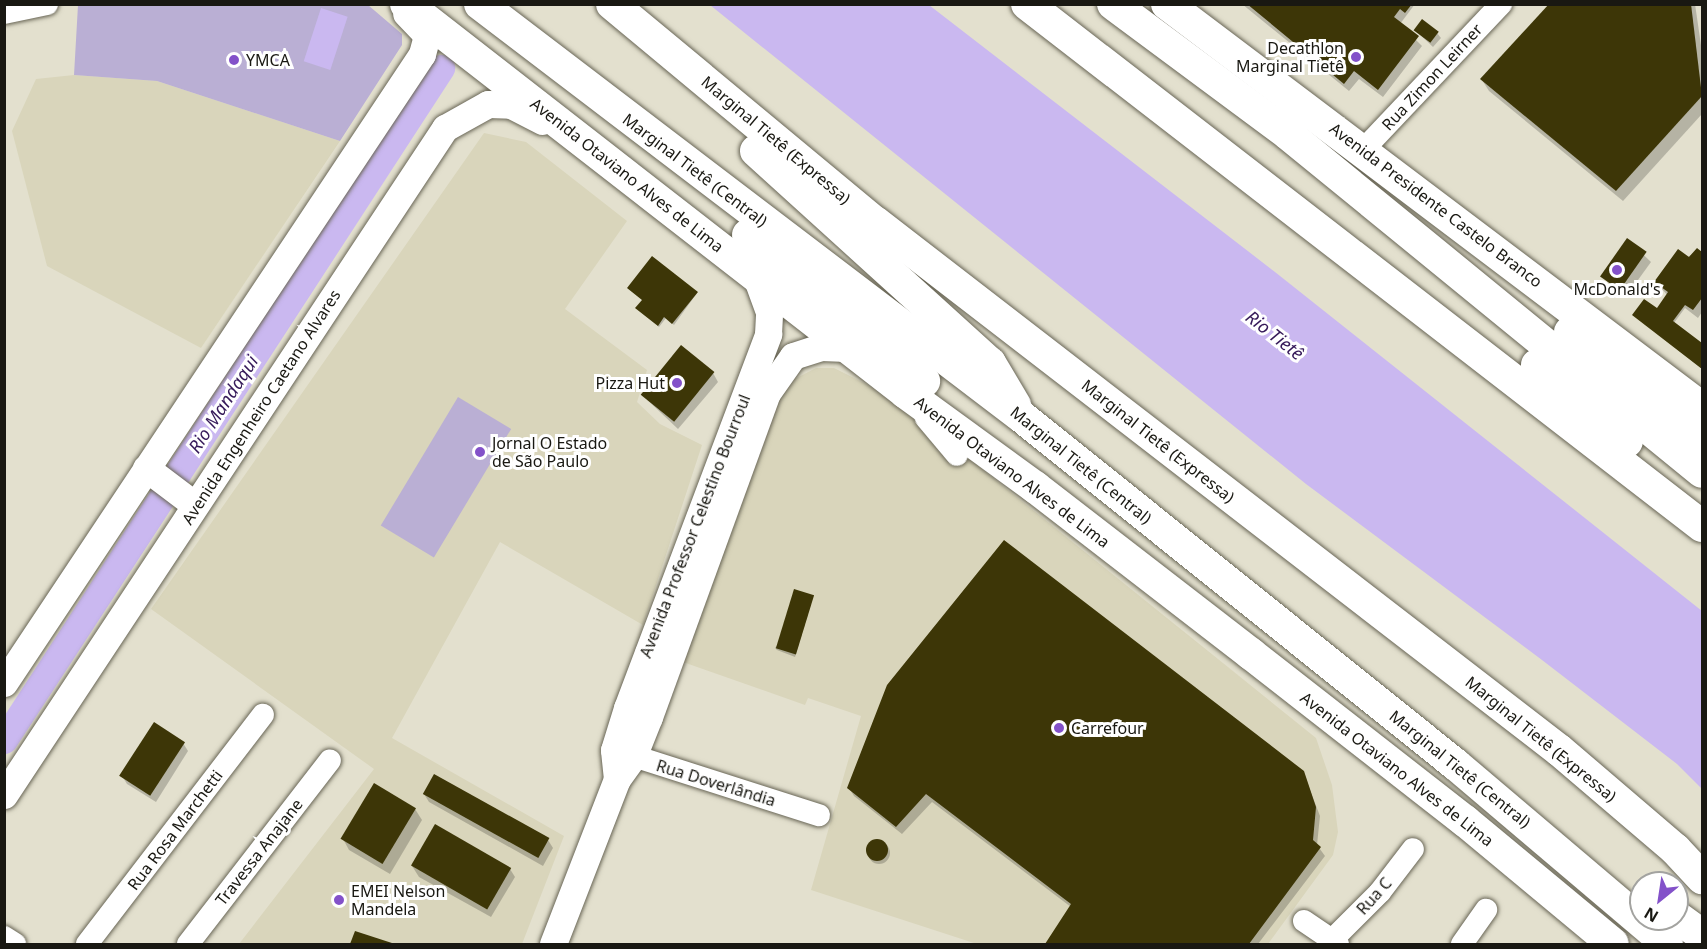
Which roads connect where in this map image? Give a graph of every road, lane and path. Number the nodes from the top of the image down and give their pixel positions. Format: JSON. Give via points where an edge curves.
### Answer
{"nodes":[{"id":1,"x":47,"y":4,"type":"edge"},
{"id":2,"x":402,"y":4,"type":"edge"},
{"id":3,"x":406,"y":4,"type":"edge"},
{"id":4,"x":480,"y":4,"type":"edge"},
{"id":5,"x":611,"y":4,"type":"edge"},
{"id":6,"x":1027,"y":4,"type":"edge"},
{"id":7,"x":1113,"y":4,"type":"edge"},
{"id":8,"x":1167,"y":4,"type":"edge"},
{"id":9,"x":1500,"y":4,"type":"edge"},
{"id":10,"x":4,"y":13,"type":"edge"},
{"id":11,"x":1184,"y":56,"type":"junction"},
{"id":12,"x":589,"y":91,"type":"junction"},
{"id":13,"x":565,"y":128,"type":"junction"},
{"id":14,"x":1363,"y":150,"type":"junction"},
{"id":15,"x":1424,"y":195,"type":"junction"},
{"id":16,"x":756,"y":276,"type":"junction"},
{"id":17,"x":768,"y":334,"type":"junction"},
{"id":18,"x":847,"y":348,"type":"junction"},
{"id":19,"x":793,"y":356,"type":"junction"},
{"id":20,"x":906,"y":393,"type":"junction"},
{"id":21,"x":1702,"y":408,"type":"edge"},
{"id":22,"x":1022,"y":417,"type":"junction"},
{"id":23,"x":1702,"y":445,"type":"edge"},
{"id":24,"x":957,"y":455,"type":"dead end"},
{"id":25,"x":146,"y":468,"type":"junction"},
{"id":26,"x":1702,"y":472,"type":"edge"},
{"id":27,"x":1035,"y":487,"type":"junction"},
{"id":28,"x":195,"y":505,"type":"junction"},
{"id":29,"x":721,"y":505,"type":"junction"},
{"id":30,"x":1702,"y":515,"type":"edge"},
{"id":31,"x":1702,"y":526,"type":"edge"},
{"id":32,"x":4,"y":683,"type":"edge"},
{"id":33,"x":263,"y":715,"type":"dead end"},
{"id":34,"x":624,"y":754,"type":"junction"},
{"id":35,"x":330,"y":760,"type":"dead end"},
{"id":36,"x":1455,"y":764,"type":"junction"},
{"id":37,"x":4,"y":795,"type":"edge"},
{"id":38,"x":819,"y":815,"type":"dead end"},
{"id":39,"x":1413,"y":849,"type":"dead end"},
{"id":40,"x":1702,"y":878,"type":"edge"},
{"id":41,"x":1629,"y":883,"type":"edge"},
{"id":42,"x":1486,"y":910,"type":"dead end"},
{"id":43,"x":1304,"y":921,"type":"dead end"},
{"id":44,"x":1689,"y":926,"type":"edge"},
{"id":45,"x":1702,"y":935,"type":"edge"},
{"id":46,"x":4,"y":937,"type":"edge"},
{"id":47,"x":1335,"y":942,"type":"edge"},
{"id":48,"x":1612,"y":942,"type":"edge"},
{"id":49,"x":15,"y":945,"type":"edge"},
{"id":50,"x":87,"y":945,"type":"edge"},
{"id":51,"x":188,"y":945,"type":"edge"},
{"id":52,"x":553,"y":945,"type":"edge"},
{"id":53,"x":1462,"y":945,"type":"edge"},
{"id":54,"x":1667,"y":945,"type":"edge"}],
"edges":[{"from":1,"to":10,"type":"street"},
{"from":2,"to":25,"type":"main road","via":[[428,35],[422,54]]},
{"from":3,"to":13,"type":"highway","name":"Avenida Otaviano Alves de Lima"},
{"from":4,"to":12,"type":"highway","name":"Marginal Tietê (Central)"},
{"from":5,"to":22,"type":"highway","via":[[625,32],[990,363]]},
{"from":5,"to":40,"type":"highway","name":"Marginal Tietê (Expressa)","via":[[875,222],[1559,750],[1675,849]]},
{"from":6,"to":31,"type":"highway"},
{"from":7,"to":11,"type":"highway"},
{"from":8,"to":14,"type":"highway","name":"Avenida Presidente Castelo Branco"},
{"from":9,"to":14,"type":"street","name":"Rua Zimon Leirner"},
{"from":11,"to":26,"type":"highway","via":[[1288,134]]},
{"from":11,"to":30,"type":"highway","via":[[1192,73],[1224,105],[1581,402],[1693,500]]},
{"from":12,"to":22,"type":"highway","name":"Marginal Tietê (Central)"},
{"from":12,"to":27,"type":"highway","via":[[723,214],[964,414]]},
{"from":13,"to":16,"type":"highway","name":"Avenida Otaviano Alves de Lima"},
{"from":13,"to":28,"type":"main road","name":"Avenida Engenheiro Caetano Alvares","via":[[499,104],[463,115],[445,128]]},
{"from":14,"to":15,"type":"highway","name":"Avenida Presidente Castelo Branco"},
{"from":15,"to":21,"type":"highway","name":"Avenida Presidente Castelo Branco"},
{"from":15,"to":23,"type":"highway","via":[[1442,224]]},
{"from":16,"to":17,"type":"main road","name":"Avenida Professor Celestino Bourroul","via":[[769,312]]},
{"from":16,"to":18,"type":"highway","name":"Avenida Otaviano Alves de Lima"},
{"from":17,"to":19,"type":"main road","via":[[784,338]]},
{"from":17,"to":29,"type":"main road","name":"Avenida Professor Celestino Bourroul","via":[[720,464]]},
{"from":18,"to":19,"type":"main road","via":[[821,347]]},
{"from":18,"to":20,"type":"highway","name":"Avenida Otaviano Alves de Lima"},
{"from":19,"to":29,"type":"main road","name":"Avenida Professor Celestino Bourroul","via":[[767,393]]},
{"from":20,"to":24,"type":"street"},
{"from":20,"to":27,"type":"highway","name":"Avenida Otaviano Alves de Lima"},
{"from":22,"to":36,"type":"highway","name":"Marginal Tietê (Central)"},
{"from":25,"to":28,"type":"main road"},
{"from":25,"to":32,"type":"main road"},
{"from":27,"to":48,"type":"highway","name":"Avenida Otaviano Alves de Lima","via":[[1465,821]]},
{"from":28,"to":37,"type":"main road","name":"Avenida Engenheiro Caetano Alvares","via":[[85,679]]},
{"from":29,"to":34,"type":"main road","name":"Avenida Professor Celestino Bourroul"},
{"from":29,"to":34,"type":"main road","name":"Avenida Professor Celestino Bourroul","via":[[686,543]]},
{"from":33,"to":50,"type":"street","name":"Rua Rosa Marchetti"},
{"from":34,"to":38,"type":"street","name":"Rua Doverlândia"},
{"from":34,"to":52,"type":"main road","name":"Avenida Professor Celestino Bourroul"},
{"from":35,"to":51,"type":"street","name":"Travessa Anajane"},
{"from":36,"to":41,"type":"highway"},
{"from":36,"to":54,"type":"highway","name":"Marginal Tietê (Central)"},
{"from":39,"to":47,"type":"street","name":"Rua C"},
{"from":42,"to":53,"type":"street"},
{"from":43,"to":47,"type":"street","name":"Rua C"},
{"from":44,"to":45,"type":"highway"},
{"from":46,"to":49,"type":"street"}]}
